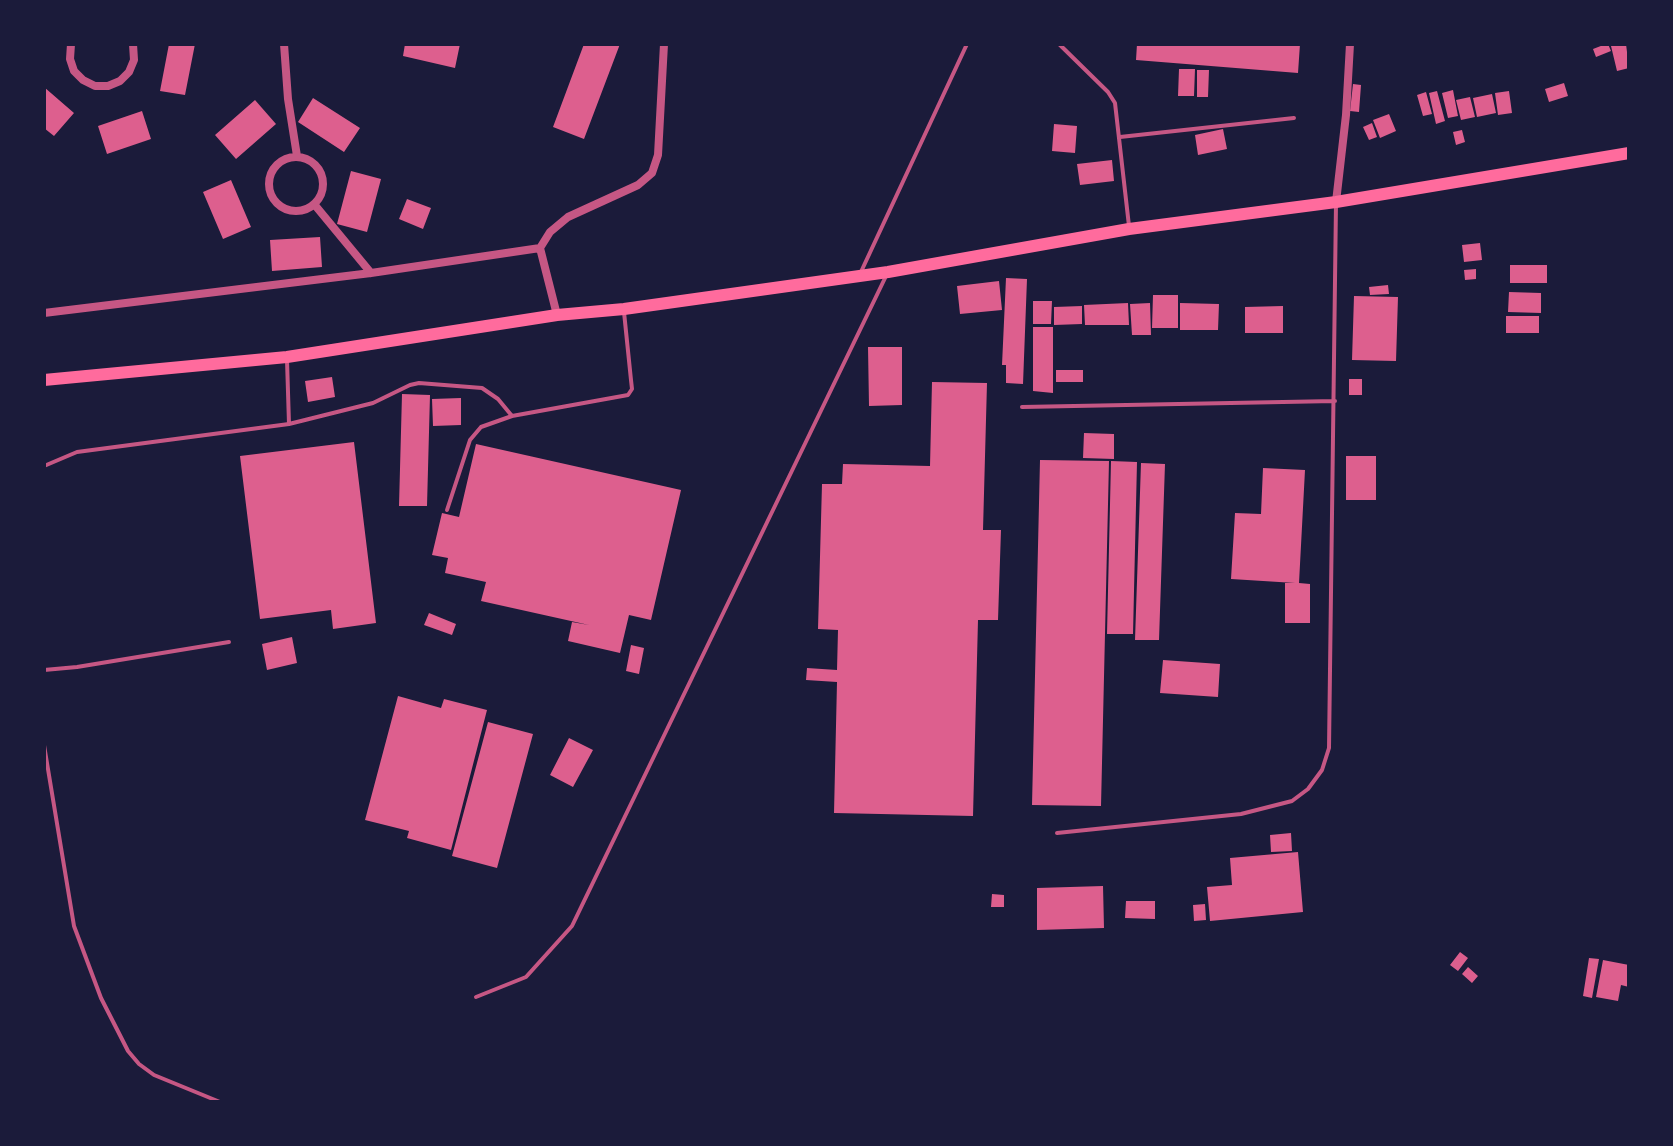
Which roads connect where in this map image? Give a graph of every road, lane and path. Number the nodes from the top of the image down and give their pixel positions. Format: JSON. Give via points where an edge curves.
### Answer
{"nodes":[{"id":1,"x":71,"y":44,"type":"edge"},
{"id":2,"x":133,"y":44,"type":"edge"},
{"id":3,"x":284,"y":44,"type":"edge"},
{"id":4,"x":664,"y":44,"type":"edge"},
{"id":5,"x":967,"y":44,"type":"edge"},
{"id":6,"x":1059,"y":44,"type":"edge"},
{"id":7,"x":1350,"y":44,"type":"edge"},
{"id":8,"x":1294,"y":118,"type":"dead end"},
{"id":9,"x":1120,"y":137,"type":"junction"},
{"id":10,"x":1629,"y":153,"type":"edge"},
{"id":11,"x":297,"y":156,"type":"junction"},
{"id":12,"x":1336,"y":202,"type":"junction"},
{"id":13,"x":314,"y":204,"type":"junction"},
{"id":14,"x":1129,"y":229,"type":"junction"},
{"id":15,"x":540,"y":248,"type":"junction"},
{"id":16,"x":888,"y":272,"type":"junction"},
{"id":17,"x":371,"y":273,"type":"junction"},
{"id":18,"x":860,"y":275,"type":"junction"},
{"id":19,"x":624,"y":309,"type":"junction"},
{"id":20,"x":44,"y":313,"type":"edge"},
{"id":21,"x":557,"y":315,"type":"junction"},
{"id":22,"x":287,"y":357,"type":"junction"},
{"id":23,"x":44,"y":380,"type":"edge"},
{"id":24,"x":1335,"y":401,"type":"junction"},
{"id":25,"x":1022,"y":407,"type":"dead end"},
{"id":26,"x":512,"y":416,"type":"junction"},
{"id":27,"x":289,"y":424,"type":"junction"},
{"id":28,"x":44,"y":466,"type":"edge"},
{"id":29,"x":447,"y":510,"type":"dead end"},
{"id":30,"x":229,"y":642,"type":"dead end"},
{"id":31,"x":44,"y":670,"type":"edge"},
{"id":32,"x":44,"y":745,"type":"edge"},
{"id":33,"x":1057,"y":833,"type":"dead end"},
{"id":34,"x":476,"y":997,"type":"dead end"},
{"id":35,"x":220,"y":1102,"type":"edge"}],
"edges":[{"from":1,"to":2,"type":"street","via":[[74,71],[95,86],[108,86],[129,72]]},
{"from":3,"to":11,"type":"street"},
{"from":4,"to":15,"type":"street","via":[[658,155],[652,173],[638,185],[568,217]]},
{"from":5,"to":18,"type":"lane"},
{"from":6,"to":9,"type":"lane","via":[[1108,92]]},
{"from":7,"to":12,"type":"street"},
{"from":8,"to":9,"type":"lane"},
{"from":9,"to":14,"type":"lane"},
{"from":10,"to":12,"type":"main road"},
{"from":11,"to":13,"type":"street","via":[[316,165],[321,174],[321,195]]},
{"from":11,"to":13,"type":"street","via":[[277,164],[270,194],[285,209]]},
{"from":12,"to":14,"type":"main road"},
{"from":12,"to":24,"type":"lane"},
{"from":13,"to":17,"type":"street"},
{"from":14,"to":16,"type":"main road"},
{"from":15,"to":17,"type":"street"},
{"from":15,"to":21,"type":"street"},
{"from":16,"to":18,"type":"main road"},
{"from":16,"to":34,"type":"lane","via":[[572,926],[526,977]]},
{"from":17,"to":20,"type":"street"},
{"from":18,"to":19,"type":"main road"},
{"from":19,"to":21,"type":"main road"},
{"from":19,"to":26,"type":"lane","via":[[632,389],[628,395]]},
{"from":21,"to":22,"type":"main road"},
{"from":22,"to":23,"type":"main road"},
{"from":22,"to":27,"type":"lane"},
{"from":24,"to":25,"type":"lane"},
{"from":24,"to":33,"type":"lane","via":[[1329,748],[1322,770],[1292,801],[1241,814]]},
{"from":26,"to":27,"type":"lane","via":[[482,388],[419,383],[365,406]]},
{"from":26,"to":29,"type":"lane","via":[[481,427],[470,440]]},
{"from":27,"to":28,"type":"lane","via":[[77,452]]},
{"from":30,"to":31,"type":"lane"},
{"from":32,"to":35,"type":"lane","via":[[74,926],[101,998],[139,1064]]}]}
